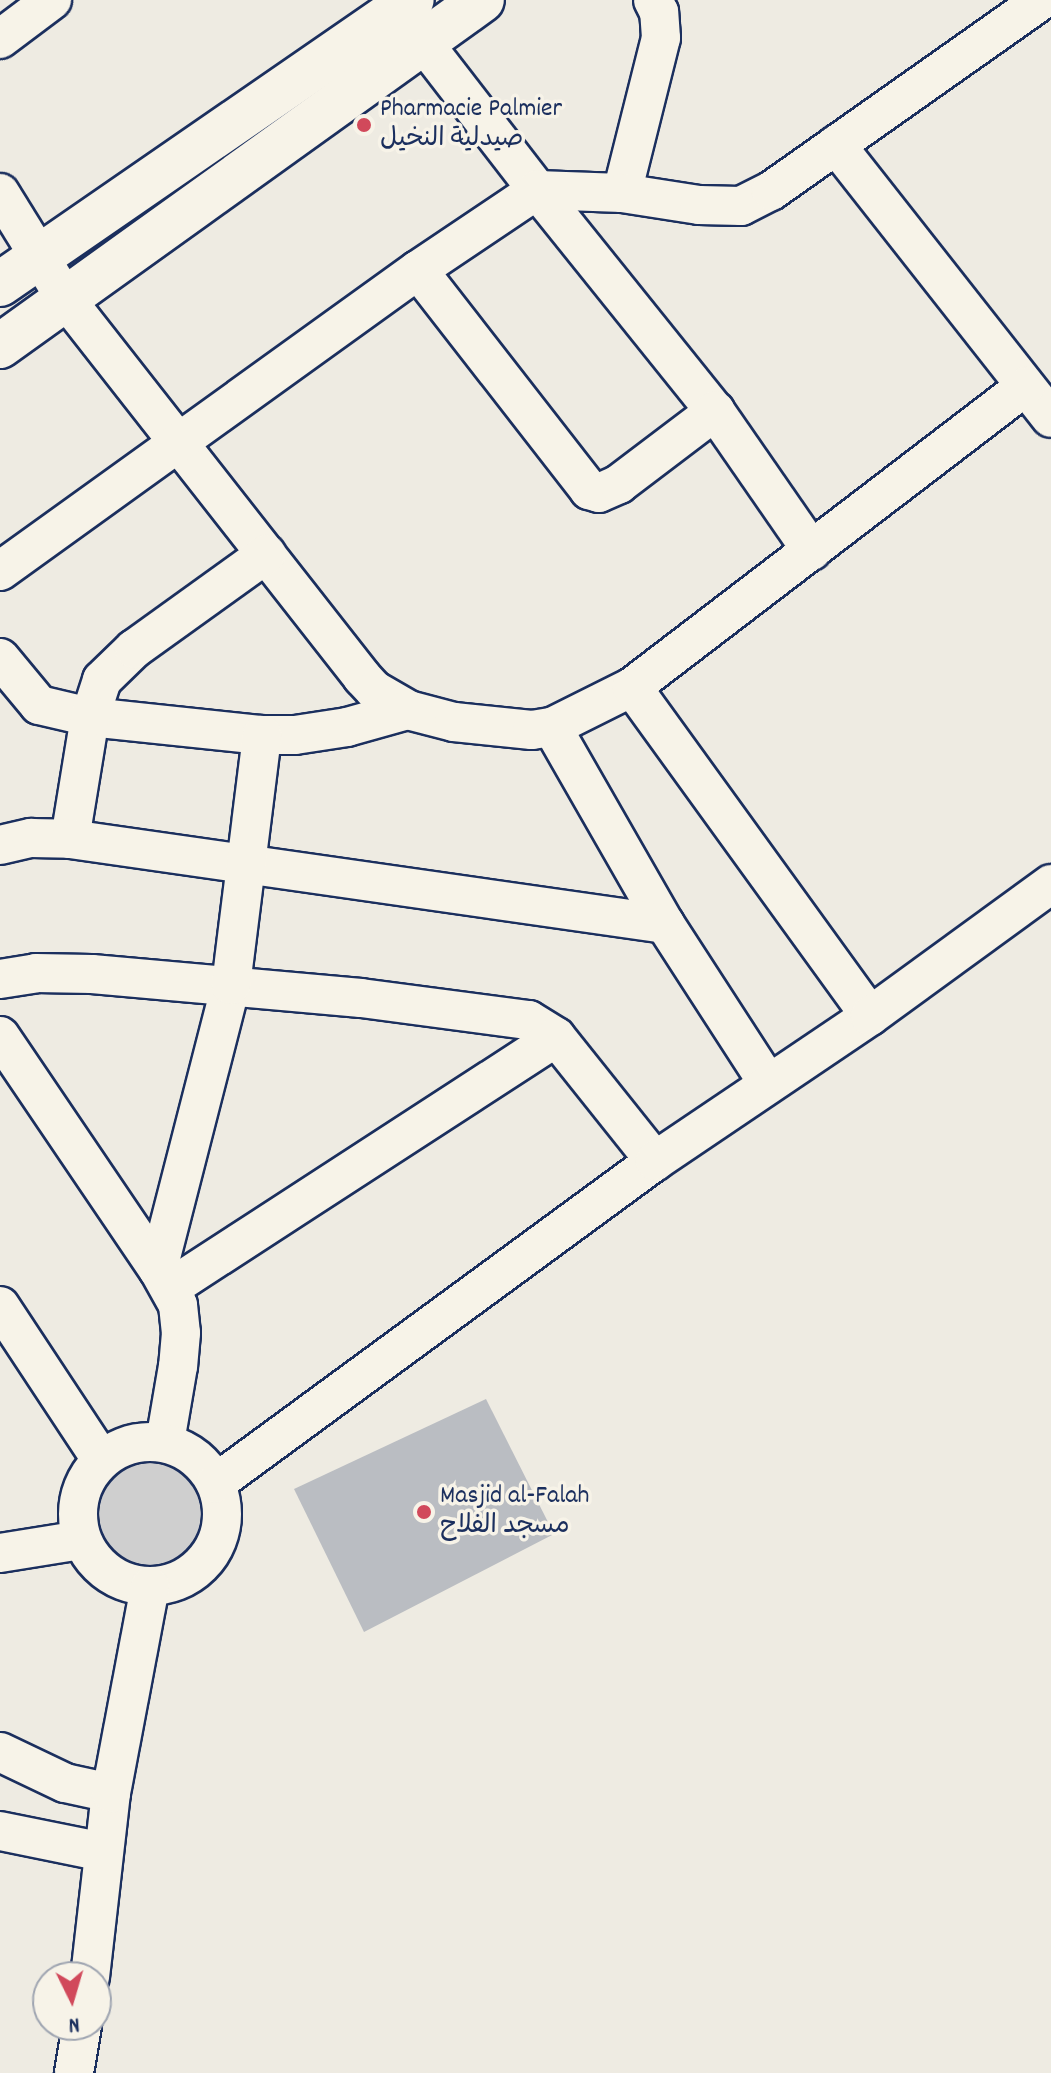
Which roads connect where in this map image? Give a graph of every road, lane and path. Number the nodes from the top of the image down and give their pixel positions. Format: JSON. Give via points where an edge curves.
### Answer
{"nodes":[{"id":1,"x":52,"y":0,"type":"edge"},
{"id":2,"x":482,"y":0,"type":"edge"},
{"id":3,"x":653,"y":0,"type":"edge"},
{"id":4,"x":1042,"y":0,"type":"edge"},
{"id":5,"x":406,"y":13,"type":"edge"},
{"id":6,"x":0,"y":39,"type":"edge"},
{"id":7,"x":836,"y":145,"type":"junction"},
{"id":8,"x":537,"y":190,"type":"junction"},
{"id":9,"x":0,"y":193,"type":"edge"},
{"id":10,"x":622,"y":193,"type":"junction"},
{"id":11,"x":40,"y":255,"type":"junction"},
{"id":12,"x":418,"y":270,"type":"junction"},
{"id":13,"x":0,"y":284,"type":"edge"},
{"id":14,"x":65,"y":298,"type":"junction"},
{"id":15,"x":0,"y":346,"type":"edge"},
{"id":16,"x":1025,"y":386,"type":"junction"},
{"id":17,"x":715,"y":411,"type":"junction"},
{"id":18,"x":1051,"y":418,"type":"edge"},
{"id":19,"x":178,"y":441,"type":"junction"},
{"id":20,"x":812,"y":551,"type":"junction"},
{"id":21,"x":266,"y":554,"type":"junction"},
{"id":22,"x":0,"y":571,"type":"edge"},
{"id":23,"x":0,"y":658,"type":"edge"},
{"id":24,"x":632,"y":687,"type":"junction"},
{"id":25,"x":408,"y":710,"type":"junction"},
{"id":26,"x":90,"y":717,"type":"junction"},
{"id":27,"x":552,"y":727,"type":"junction"},
{"id":28,"x":262,"y":735,"type":"junction"},
{"id":29,"x":70,"y":839,"type":"junction"},
{"id":30,"x":0,"y":845,"type":"edge"},
{"id":31,"x":249,"y":865,"type":"junction"},
{"id":32,"x":1051,"y":884,"type":"edge"},
{"id":33,"x":665,"y":924,"type":"junction"},
{"id":34,"x":0,"y":979,"type":"edge"},
{"id":35,"x":231,"y":985,"type":"junction"},
{"id":36,"x":870,"y":1016,"type":"junction"},
{"id":37,"x":0,"y":1036,"type":"edge"},
{"id":38,"x":556,"y":1037,"type":"junction"},
{"id":39,"x":768,"y":1083,"type":"junction"},
{"id":40,"x":655,"y":1161,"type":"junction"},
{"id":41,"x":164,"y":1278,"type":"junction"},
{"id":42,"x":0,"y":1306,"type":"edge"},
{"id":43,"x":165,"y":1442,"type":"junction"},
{"id":44,"x":101,"y":1459,"type":"junction"},
{"id":45,"x":216,"y":1483,"type":"junction"},
{"id":46,"x":81,"y":1540,"type":"junction"},
{"id":47,"x":0,"y":1553,"type":"edge"},
{"id":48,"x":150,"y":1587,"type":"junction"},
{"id":49,"x":0,"y":1752,"type":"edge"},
{"id":50,"x":111,"y":1793,"type":"junction"},
{"id":51,"x":0,"y":1831,"type":"edge"},
{"id":52,"x":103,"y":1852,"type":"junction"},
{"id":53,"x":92,"y":1961,"type":"edge"},
{"id":54,"x":79,"y":2041,"type":"edge"},
{"id":55,"x":74,"y":2073,"type":"edge"}],
"edges":[{"from":1,"to":6,"type":"street"},
{"from":2,"to":5,"type":"street"},
{"from":3,"to":10,"type":"street","via":[[659,12],[659,50]]},
{"from":4,"to":7,"type":"street"},
{"from":5,"to":8,"type":"street"},
{"from":5,"to":11,"type":"street"},
{"from":5,"to":14,"type":"street"},
{"from":7,"to":10,"type":"street","via":[[741,206]]},
{"from":7,"to":16,"type":"street"},
{"from":8,"to":10,"type":"street"},
{"from":8,"to":12,"type":"street"},
{"from":8,"to":17,"type":"street"},
{"from":9,"to":11,"type":"street"},
{"from":11,"to":13,"type":"street"},
{"from":11,"to":14,"type":"street"},
{"from":12,"to":17,"type":"street","via":[[589,490],[599,493],[619,484]]},
{"from":12,"to":19,"type":"street"},
{"from":14,"to":15,"type":"street"},
{"from":14,"to":19,"type":"street"},
{"from":16,"to":18,"type":"street"},
{"from":16,"to":20,"type":"street"},
{"from":17,"to":20,"type":"street"},
{"from":19,"to":21,"type":"street"},
{"from":19,"to":22,"type":"street"},
{"from":20,"to":24,"type":"street"},
{"from":21,"to":25,"type":"street","via":[[362,677]]},
{"from":21,"to":26,"type":"street","via":[[113,667],[96,690]]},
{"from":23,"to":26,"type":"street","via":[[39,705]]},
{"from":24,"to":27,"type":"street"},
{"from":24,"to":36,"type":"street"},
{"from":25,"to":27,"type":"street","via":[[498,728]]},
{"from":25,"to":28,"type":"street","via":[[316,733]]},
{"from":26,"to":28,"type":"street"},
{"from":26,"to":29,"type":"street"},
{"from":27,"to":33,"type":"street"},
{"from":28,"to":31,"type":"street"},
{"from":29,"to":30,"type":"street","via":[[21,838]]},
{"from":29,"to":31,"type":"street"},
{"from":31,"to":33,"type":"street"},
{"from":31,"to":35,"type":"street"},
{"from":32,"to":36,"type":"street"},
{"from":33,"to":39,"type":"street"},
{"from":34,"to":35,"type":"street","via":[[58,972]]},
{"from":35,"to":38,"type":"street","via":[[511,1016],[545,1027]]},
{"from":35,"to":41,"type":"street"},
{"from":36,"to":39,"type":"street"},
{"from":37,"to":41,"type":"street"},
{"from":38,"to":40,"type":"street"},
{"from":38,"to":41,"type":"street"},
{"from":39,"to":40,"type":"street"},
{"from":40,"to":45,"type":"street"},
{"from":41,"to":43,"type":"street","via":[[178,1305],[181,1333]]},
{"from":42,"to":44,"type":"street"},
{"from":43,"to":44,"type":"street","via":[[131,1443]]},
{"from":43,"to":45,"type":"street","via":[[196,1456]]},
{"from":44,"to":46,"type":"street","via":[[83,1483],[76,1511]]},
{"from":45,"to":48,"type":"street","via":[[223,1511],[211,1552],[179,1581]]},
{"from":46,"to":47,"type":"street"},
{"from":46,"to":48,"type":"street","via":[[97,1564],[121,1581]]},
{"from":48,"to":50,"type":"street"},
{"from":49,"to":50,"type":"street","via":[[65,1783]]},
{"from":50,"to":52,"type":"street"},
{"from":51,"to":52,"type":"street"},
{"from":52,"to":53,"type":"street"},
{"from":54,"to":55,"type":"street"}]}
